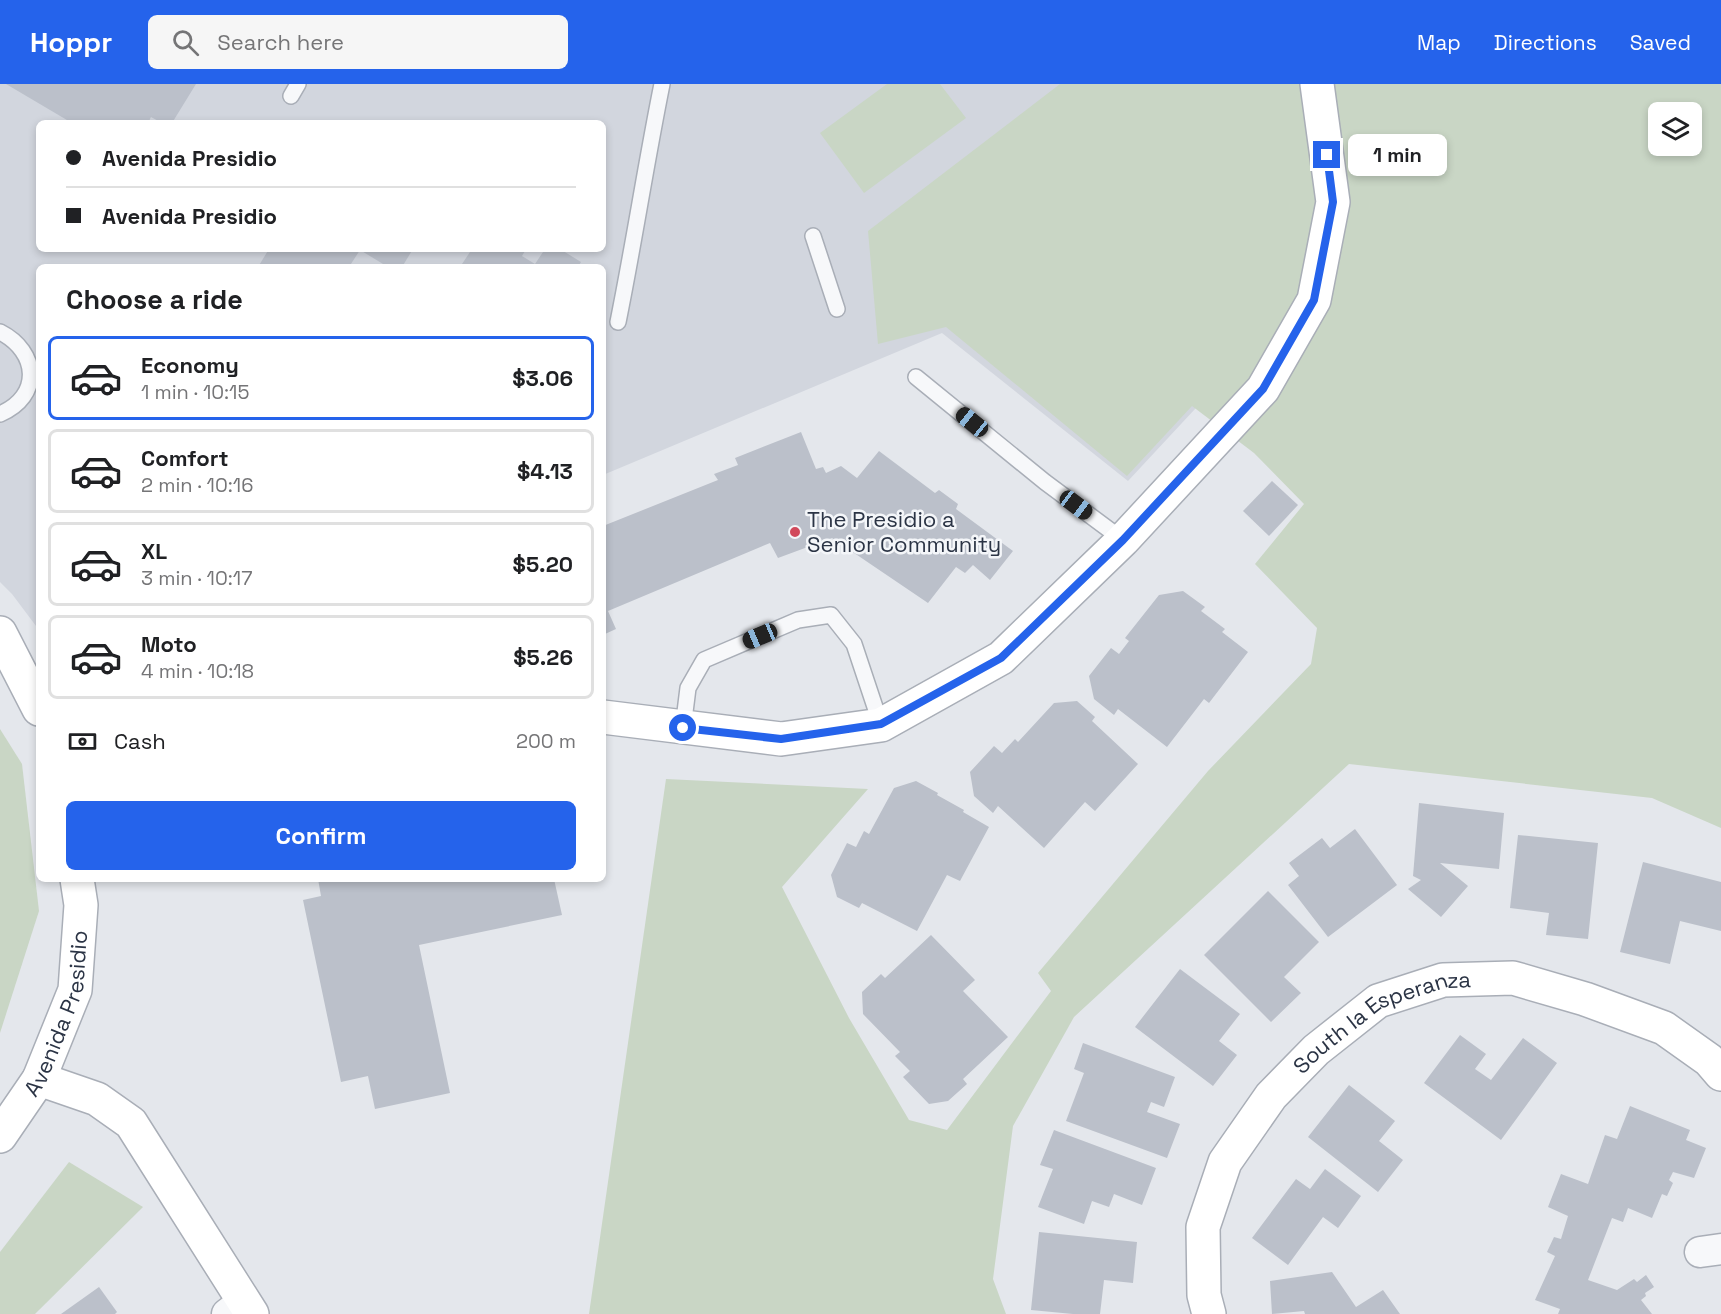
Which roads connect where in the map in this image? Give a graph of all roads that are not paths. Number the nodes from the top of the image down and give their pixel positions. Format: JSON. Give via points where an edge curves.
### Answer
{"nodes":[{"id":1,"x":662,"y":84,"type":"edge"},
{"id":2,"x":1317,"y":84,"type":"edge"},
{"id":3,"x":813,"y":236,"type":"dead end"},
{"id":4,"x":837,"y":309,"type":"dead end"},
{"id":5,"x":618,"y":322,"type":"dead end"},
{"id":6,"x":0,"y":332,"type":"edge"},
{"id":7,"x":916,"y":377,"type":"dead end"},
{"id":8,"x":0,"y":414,"type":"edge"},
{"id":9,"x":1123,"y":540,"type":"junction"},
{"id":10,"x":0,"y":633,"type":"edge"},
{"id":11,"x":36,"y":703,"type":"edge"},
{"id":12,"x":606,"y":717,"type":"edge"},
{"id":13,"x":881,"y":724,"type":"junction"},
{"id":14,"x":683,"y":728,"type":"junction"},
{"id":15,"x":77,"y":882,"type":"edge"},
{"id":16,"x":1721,"y":1074,"type":"edge"},
{"id":17,"x":39,"y":1079,"type":"junction"},
{"id":18,"x":0,"y":1136,"type":"edge"},
{"id":19,"x":241,"y":1310,"type":"edge"},
{"id":20,"x":1209,"y":1314,"type":"edge"}],
"edges":[{"from":1,"to":5,"type":"lane"},
{"from":2,"to":9,"type":"street","via":[[1333,202],[1314,300],[1263,389]]},
{"from":3,"to":4,"type":"lane"},
{"from":6,"to":8,"type":"lane","via":[[21,347],[30,372],[22,398],[12,409]]},
{"from":7,"to":9,"type":"lane"},
{"from":9,"to":13,"type":"street","via":[[1001,658]]},
{"from":10,"to":11,"type":"street"},
{"from":12,"to":14,"type":"street"},
{"from":13,"to":14,"type":"street","via":[[781,739]]},
{"from":13,"to":14,"type":"lane","via":[[854,644],[831,615],[798,620],[704,660],[688,688]]},
{"from":15,"to":17,"type":"street","name":"Avenida Presidio","via":[[81,905],[75,990]]},
{"from":16,"to":20,"type":"street","name":"South la Esperanza","via":[[1709,1060],[1664,1028],[1513,978],[1443,980],[1378,1001],[1316,1050],[1270,1096],[1225,1162],[1203,1227],[1204,1295]]},
{"from":17,"to":18,"type":"street","name":"Avenida Presidio"},
{"from":17,"to":19,"type":"street","via":[[97,1099],[131,1123]]}]}
